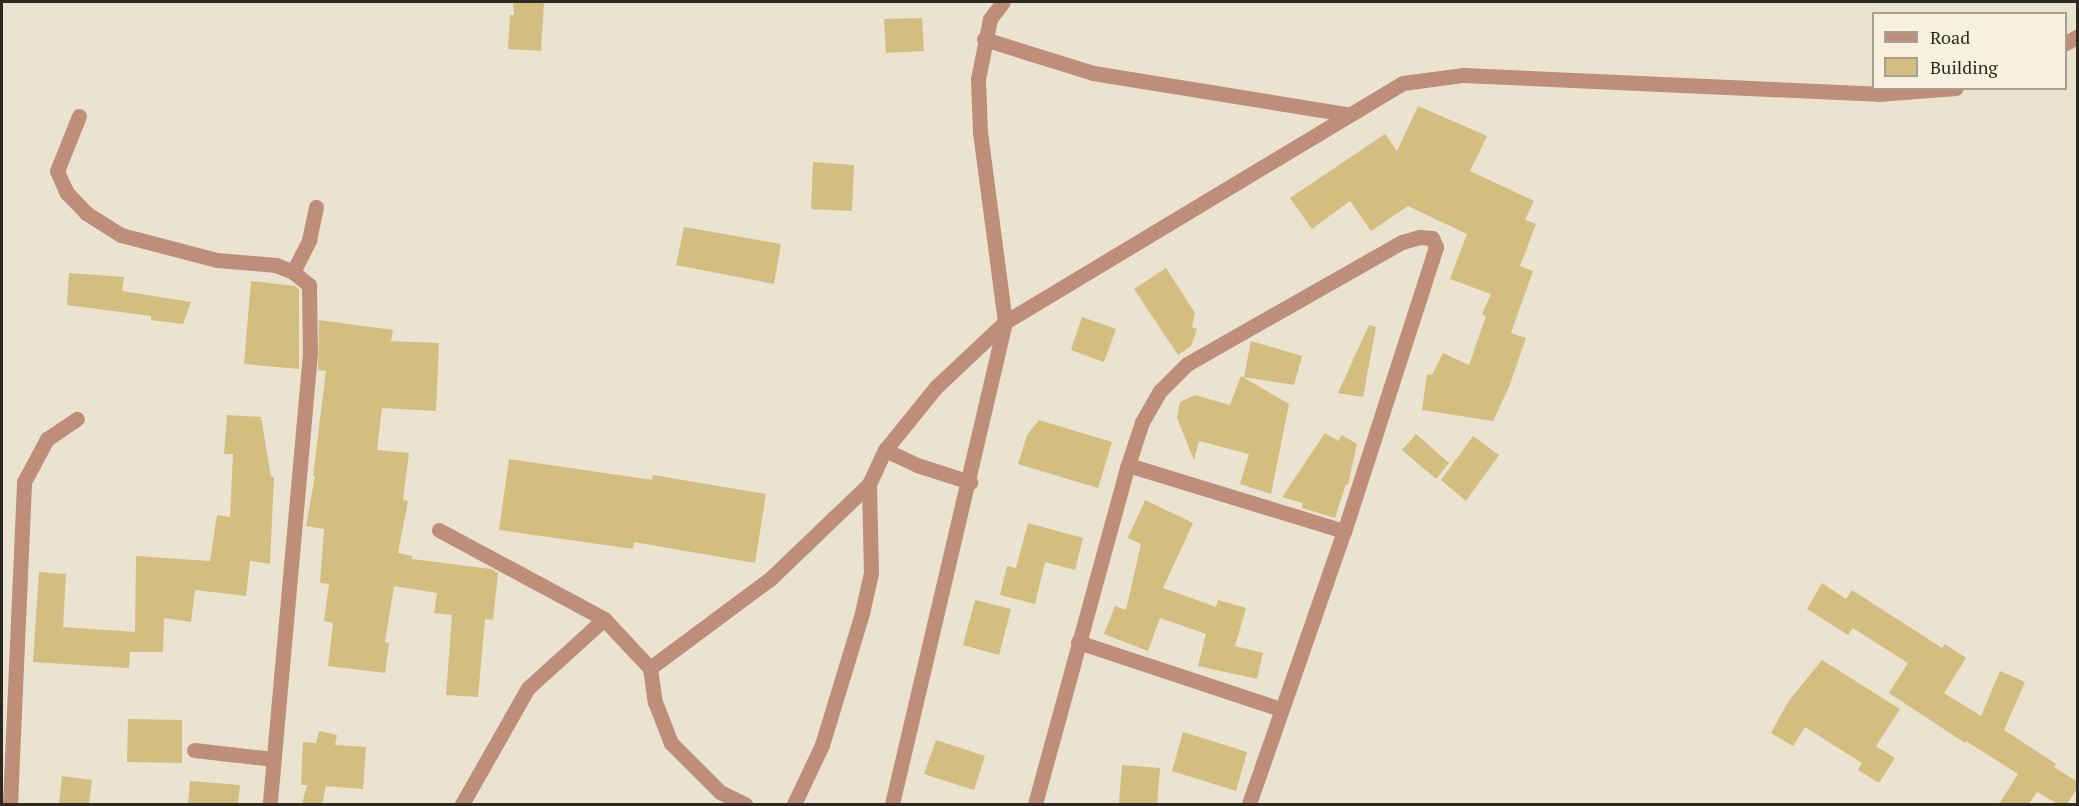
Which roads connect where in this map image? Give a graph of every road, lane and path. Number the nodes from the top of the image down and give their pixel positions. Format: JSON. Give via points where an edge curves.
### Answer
{"nodes":[{"id":1,"x":1003,"y":2,"type":"edge"},
{"id":2,"x":984,"y":39,"type":"junction"},
{"id":3,"x":1930,"y":90,"type":"edge"},
{"id":4,"x":1347,"y":114,"type":"junction"},
{"id":5,"x":79,"y":116,"type":"dead end"},
{"id":6,"x":316,"y":207,"type":"dead end"},
{"id":7,"x":293,"y":272,"type":"junction"},
{"id":8,"x":1005,"y":322,"type":"junction"},
{"id":9,"x":77,"y":419,"type":"dead end"},
{"id":10,"x":885,"y":450,"type":"junction"},
{"id":11,"x":1128,"y":465,"type":"junction"},
{"id":12,"x":970,"y":482,"type":"junction"},
{"id":13,"x":869,"y":484,"type":"junction"},
{"id":14,"x":439,"y":530,"type":"dead end"},
{"id":15,"x":1344,"y":531,"type":"junction"},
{"id":16,"x":604,"y":619,"type":"junction"},
{"id":17,"x":1078,"y":642,"type":"junction"},
{"id":18,"x":650,"y":669,"type":"junction"},
{"id":19,"x":1281,"y":709,"type":"junction"},
{"id":20,"x":194,"y":750,"type":"dead end"},
{"id":21,"x":273,"y":759,"type":"junction"},
{"id":22,"x":10,"y":804,"type":"edge"},
{"id":23,"x":270,"y":804,"type":"edge"},
{"id":24,"x":462,"y":804,"type":"edge"},
{"id":25,"x":745,"y":804,"type":"edge"},
{"id":26,"x":794,"y":804,"type":"edge"},
{"id":27,"x":892,"y":804,"type":"edge"},
{"id":28,"x":1035,"y":804,"type":"edge"},
{"id":29,"x":1249,"y":804,"type":"edge"}],
"edges":[{"from":1,"to":2,"type":"street","via":[[990,19]]},
{"from":2,"to":4,"type":"street","via":[[1093,73]]},
{"from":2,"to":8,"type":"street","via":[[978,79],[980,132]]},
{"from":3,"to":4,"type":"street","via":[[1878,94],[1463,75],[1403,83]]},
{"from":4,"to":8,"type":"street"},
{"from":5,"to":7,"type":"street","via":[[57,171],[67,193],[86,213],[121,235],[217,260],[276,265]]},
{"from":6,"to":7,"type":"street","via":[[309,240]]},
{"from":7,"to":21,"type":"street","via":[[309,285],[310,352]]},
{"from":8,"to":10,"type":"street","via":[[936,387]]},
{"from":8,"to":12,"type":"street"},
{"from":9,"to":22,"type":"street","via":[[47,439],[24,482]]},
{"from":10,"to":12,"type":"street"},
{"from":10,"to":13,"type":"street"},
{"from":11,"to":15,"type":"street"},
{"from":11,"to":15,"type":"street","via":[[1142,422],[1154,401],[1187,363],[1402,242],[1432,238],[1436,247]]},
{"from":11,"to":17,"type":"street"},
{"from":12,"to":27,"type":"street"},
{"from":13,"to":18,"type":"street","via":[[771,578]]},
{"from":13,"to":26,"type":"street","via":[[871,573],[862,613],[822,745]]},
{"from":14,"to":16,"type":"street"},
{"from":15,"to":19,"type":"street"},
{"from":16,"to":18,"type":"street"},
{"from":16,"to":24,"type":"street","via":[[528,688]]},
{"from":17,"to":19,"type":"street"},
{"from":17,"to":28,"type":"street"},
{"from":18,"to":25,"type":"street","via":[[655,702],[671,743],[720,792]]},
{"from":19,"to":29,"type":"street"},
{"from":20,"to":21,"type":"street"},
{"from":21,"to":23,"type":"street"}]}
